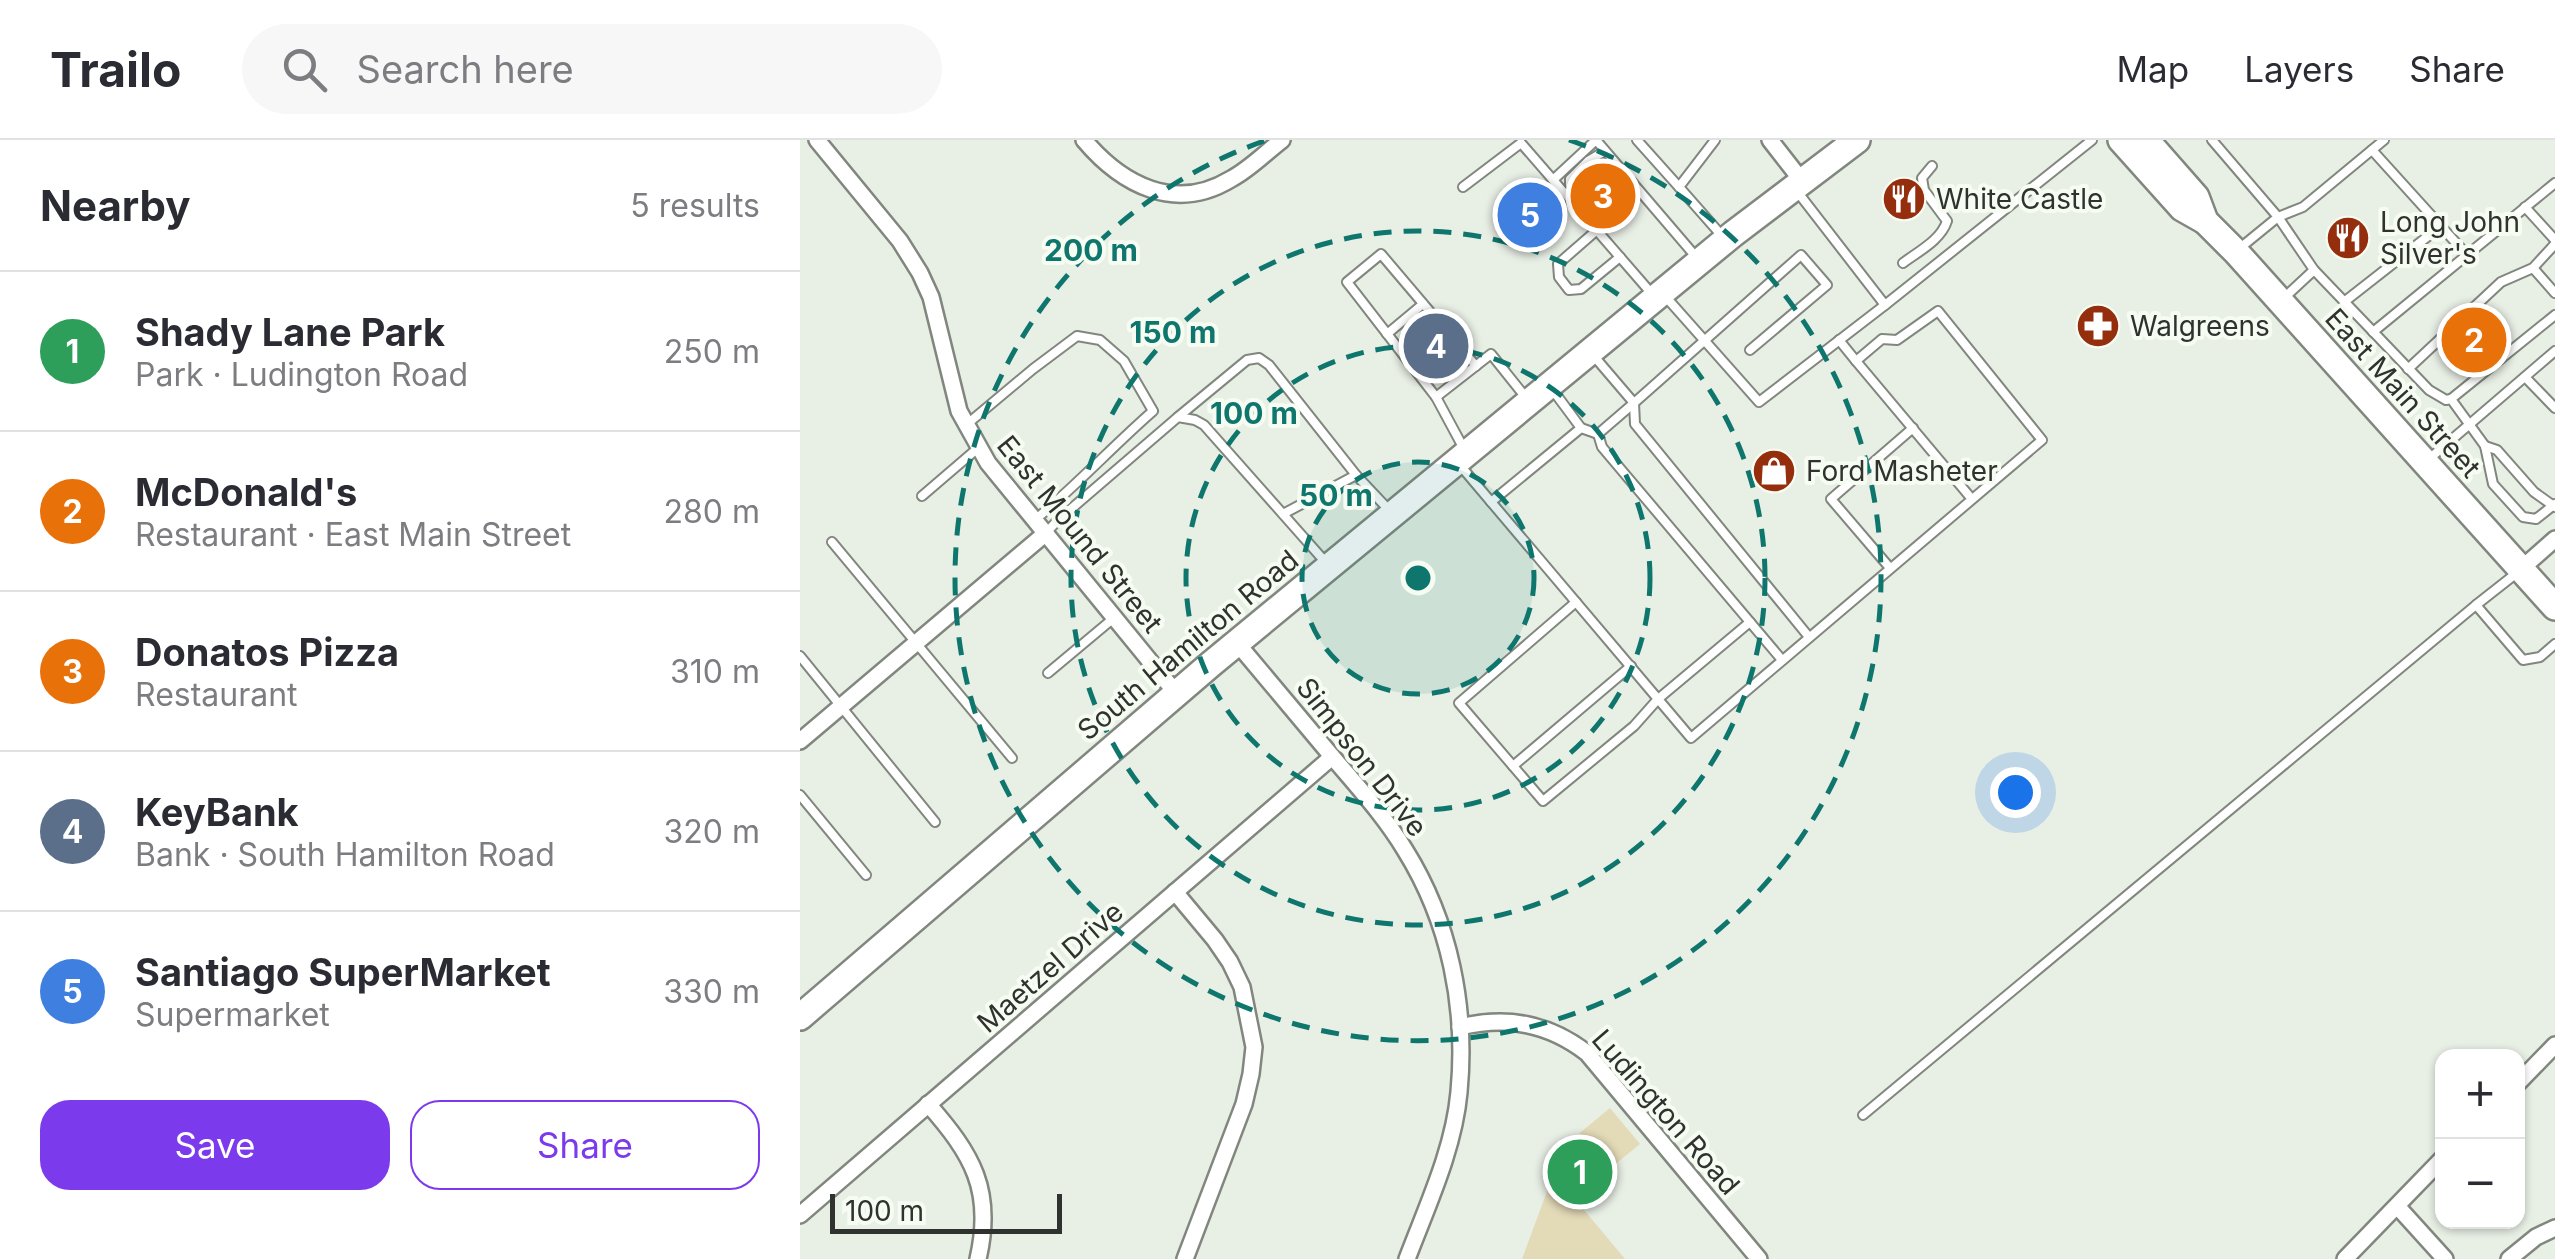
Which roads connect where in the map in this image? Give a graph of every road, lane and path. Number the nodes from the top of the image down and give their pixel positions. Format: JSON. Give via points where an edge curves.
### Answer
{"nodes":[{"id":1,"x":817,"y":140,"type":"edge"},
{"id":2,"x":1084,"y":140,"type":"edge"},
{"id":3,"x":1282,"y":140,"type":"edge"},
{"id":4,"x":1637,"y":140,"type":"edge"},
{"id":5,"x":1715,"y":140,"type":"edge"},
{"id":6,"x":1770,"y":140,"type":"edge"},
{"id":7,"x":1857,"y":140,"type":"edge"},
{"id":8,"x":2092,"y":140,"type":"edge"},
{"id":9,"x":2121,"y":140,"type":"edge"},
{"id":10,"x":2212,"y":140,"type":"edge"},
{"id":11,"x":2384,"y":140,"type":"edge"},
{"id":12,"x":1522,"y":142,"type":"edge"},
{"id":13,"x":2156,"y":143,"type":"edge"},
{"id":14,"x":2372,"y":150,"type":"junction"},
{"id":15,"x":1605,"y":151,"type":"junction"},
{"id":16,"x":1932,"y":166,"type":"dead end"},
{"id":17,"x":1553,"y":180,"type":"junction"},
{"id":18,"x":2555,"y":183,"type":"edge"},
{"id":19,"x":1798,"y":184,"type":"junction"},
{"id":20,"x":1679,"y":186,"type":"junction"},
{"id":21,"x":1463,"y":187,"type":"dead end"},
{"id":22,"x":2525,"y":207,"type":"junction"},
{"id":23,"x":2278,"y":217,"type":"junction"},
{"id":24,"x":2205,"y":220,"type":"junction"},
{"id":25,"x":2441,"y":226,"type":"junction"},
{"id":26,"x":1595,"y":228,"type":"junction"},
{"id":27,"x":1726,"y":240,"type":"junction"},
{"id":28,"x":2555,"y":242,"type":"edge"},
{"id":29,"x":2236,"y":252,"type":"junction"},
{"id":30,"x":2467,"y":255,"type":"junction"},
{"id":31,"x":1620,"y":257,"type":"junction"},
{"id":32,"x":1700,"y":261,"type":"junction"},
{"id":33,"x":1903,"y":263,"type":"dead end"},
{"id":34,"x":2533,"y":268,"type":"junction"},
{"id":35,"x":2314,"y":270,"type":"junction"},
{"id":36,"x":2555,"y":293,"type":"edge"},
{"id":37,"x":1659,"y":295,"type":"junction"},
{"id":38,"x":2280,"y":302,"type":"junction"},
{"id":39,"x":2344,"y":302,"type":"junction"},
{"id":40,"x":1423,"y":304,"type":"junction"},
{"id":41,"x":1884,"y":305,"type":"junction"},
{"id":42,"x":2554,"y":319,"type":"edge"},
{"id":43,"x":2373,"y":332,"type":"junction"},
{"id":44,"x":1387,"y":334,"type":"junction"},
{"id":45,"x":1704,"y":340,"type":"junction"},
{"id":46,"x":1839,"y":340,"type":"junction"},
{"id":47,"x":1750,"y":350,"type":"dead end"},
{"id":48,"x":1590,"y":351,"type":"junction"},
{"id":49,"x":2555,"y":352,"type":"edge"},
{"id":50,"x":1856,"y":361,"type":"junction"},
{"id":51,"x":1476,"y":366,"type":"junction"},
{"id":52,"x":2408,"y":369,"type":"junction"},
{"id":53,"x":2525,"y":377,"type":"junction"},
{"id":54,"x":1539,"y":393,"type":"junction"},
{"id":55,"x":1436,"y":397,"type":"junction"},
{"id":56,"x":2451,"y":399,"type":"junction"},
{"id":57,"x":1634,"y":403,"type":"junction"},
{"id":58,"x":2555,"y":408,"type":"edge"},
{"id":59,"x":1178,"y":417,"type":"junction"},
{"id":60,"x":2471,"y":423,"type":"junction"},
{"id":61,"x":966,"y":425,"type":"junction"},
{"id":62,"x":1581,"y":428,"type":"junction"},
{"id":63,"x":1914,"y":428,"type":"junction"},
{"id":64,"x":1598,"y":434,"type":"junction"},
{"id":65,"x":2485,"y":446,"type":"junction"},
{"id":66,"x":978,"y":448,"type":"junction"},
{"id":67,"x":1461,"y":457,"type":"junction"},
{"id":68,"x":2425,"y":462,"type":"junction"},
{"id":69,"x":1356,"y":476,"type":"junction"},
{"id":70,"x":922,"y":496,"type":"dead end"},
{"id":71,"x":1971,"y":498,"type":"junction"},
{"id":72,"x":1492,"y":502,"type":"junction"},
{"id":73,"x":2555,"y":506,"type":"edge"},
{"id":74,"x":1283,"y":514,"type":"junction"},
{"id":75,"x":1393,"y":514,"type":"junction"},
{"id":76,"x":1034,"y":520,"type":"junction"},
{"id":77,"x":1046,"y":534,"type":"junction"},
{"id":78,"x":2555,"y":539,"type":"edge"},
{"id":79,"x":832,"y":542,"type":"dead end"},
{"id":80,"x":1329,"y":566,"type":"junction"},
{"id":81,"x":1890,"y":568,"type":"junction"},
{"id":82,"x":2521,"y":569,"type":"junction"},
{"id":83,"x":1576,"y":602,"type":"junction"},
{"id":84,"x":2476,"y":606,"type":"junction"},
{"id":85,"x":2555,"y":607,"type":"edge"},
{"id":86,"x":1115,"y":618,"type":"junction"},
{"id":87,"x":1750,"y":622,"type":"junction"},
{"id":88,"x":1809,"y":637,"type":"junction"},
{"id":89,"x":1237,"y":643,"type":"junction"},
{"id":90,"x":917,"y":644,"type":"junction"},
{"id":91,"x":2555,"y":644,"type":"edge"},
{"id":92,"x":800,"y":656,"type":"edge"},
{"id":93,"x":1782,"y":660,"type":"junction"},
{"id":94,"x":1631,"y":666,"type":"junction"},
{"id":95,"x":1048,"y":673,"type":"dead end"},
{"id":96,"x":1176,"y":693,"type":"junction"},
{"id":97,"x":1658,"y":699,"type":"junction"},
{"id":98,"x":842,"y":706,"type":"junction"},
{"id":99,"x":800,"y":741,"type":"edge"},
{"id":100,"x":1332,"y":757,"type":"junction"},
{"id":101,"x":1012,"y":758,"type":"dead end"},
{"id":102,"x":1513,"y":766,"type":"junction"},
{"id":103,"x":800,"y":794,"type":"edge"},
{"id":104,"x":935,"y":822,"type":"dead end"},
{"id":105,"x":866,"y":875,"type":"dead end"},
{"id":106,"x":1174,"y":892,"type":"junction"},
{"id":107,"x":800,"y":1018,"type":"edge"},
{"id":108,"x":1460,"y":1027,"type":"junction"},
{"id":109,"x":2555,"y":1044,"type":"edge"},
{"id":110,"x":2525,"y":1076,"type":"edge"},
{"id":111,"x":928,"y":1104,"type":"junction"},
{"id":112,"x":1863,"y":1115,"type":"dead end"},
{"id":113,"x":2435,"y":1166,"type":"edge"},
{"id":114,"x":2397,"y":1206,"type":"junction"},
{"id":115,"x":800,"y":1215,"type":"edge"},
{"id":116,"x":2555,"y":1228,"type":"edge"},
{"id":117,"x":978,"y":1259,"type":"edge"},
{"id":118,"x":1185,"y":1259,"type":"edge"},
{"id":119,"x":1407,"y":1259,"type":"edge"},
{"id":120,"x":1758,"y":1259,"type":"edge"},
{"id":121,"x":2346,"y":1259,"type":"edge"},
{"id":122,"x":2446,"y":1259,"type":"edge"},
{"id":123,"x":2509,"y":1259,"type":"edge"}],
"edges":[{"from":1,"to":61,"type":"street","name":"East Mound Street","via":[[920,273]]},
{"from":2,"to":3,"type":"street","via":[[1130,182],[1170,194],[1228,181]]},
{"from":4,"to":20,"type":"lane"},
{"from":5,"to":20,"type":"lane"},
{"from":6,"to":19,"type":"street"},
{"from":7,"to":19,"type":"main road","name":"South Hamilton Road"},
{"from":8,"to":41,"type":"lane"},
{"from":9,"to":24,"type":"main road","name":"East Main Street","via":[[2182,208]]},
{"from":10,"to":23,"type":"lane"},
{"from":11,"to":14,"type":"lane"},
{"from":12,"to":17,"type":"lane"},
{"from":12,"to":21,"type":"lane"},
{"from":13,"to":24,"type":"main road","name":"East Main Street"},
{"from":14,"to":23,"type":"lane","via":[[2303,207]]},
{"from":14,"to":25,"type":"lane"},
{"from":15,"to":17,"type":"lane","via":[[1596,140]]},
{"from":15,"to":26,"type":"lane","via":[[1570,179]]},
{"from":15,"to":32,"type":"lane"},
{"from":16,"to":33,"type":"lane","via":[[1922,178],[1924,190],[1946,227]]},
{"from":17,"to":26,"type":"lane"},
{"from":18,"to":22,"type":"lane"},
{"from":19,"to":27,"type":"main road","name":"South Hamilton Road"},
{"from":19,"to":41,"type":"lane"},
{"from":20,"to":27,"type":"lane"},
{"from":22,"to":28,"type":"lane"},
{"from":22,"to":30,"type":"lane"},
{"from":23,"to":29,"type":"lane"},
{"from":23,"to":35,"type":"lane"},
{"from":24,"to":29,"type":"main road","name":"East Main Street"},
{"from":25,"to":30,"type":"lane"},
{"from":25,"to":39,"type":"lane"},
{"from":26,"to":31,"type":"lane"},
{"from":26,"to":31,"type":"lane","via":[[1558,264],[1570,290],[1581,289]]},
{"from":27,"to":32,"type":"main road","name":"South Hamilton Road"},
{"from":28,"to":34,"type":"lane"},
{"from":29,"to":38,"type":"main road","name":"East Main Street"},
{"from":30,"to":43,"type":"lane"},
{"from":31,"to":37,"type":"lane"},
{"from":32,"to":37,"type":"main road","name":"South Hamilton Road"},
{"from":34,"to":36,"type":"lane"},
{"from":34,"to":52,"type":"lane","via":[[2502,282]]},
{"from":35,"to":38,"type":"lane"},
{"from":35,"to":39,"type":"lane"},
{"from":37,"to":45,"type":"lane"},
{"from":37,"to":48,"type":"main road","name":"South Hamilton Road"},
{"from":38,"to":68,"type":"main road","name":"East Main Street"},
{"from":39,"to":43,"type":"lane"},
{"from":40,"to":44,"type":"lane"},
{"from":40,"to":44,"type":"lane","via":[[1381,254],[1347,282]]},
{"from":40,"to":51,"type":"lane"},
{"from":41,"to":46,"type":"lane"},
{"from":42,"to":56,"type":"lane"},
{"from":43,"to":52,"type":"lane"},
{"from":44,"to":55,"type":"lane"},
{"from":45,"to":46,"type":"lane","via":[[1759,402]]},
{"from":45,"to":47,"type":"lane","via":[[1801,256],[1826,286]]},
{"from":45,"to":57,"type":"lane"},
{"from":46,"to":50,"type":"lane"},
{"from":48,"to":54,"type":"main road","name":"South Hamilton Road"},
{"from":48,"to":57,"type":"lane"},
{"from":49,"to":53,"type":"lane"},
{"from":50,"to":63,"type":"lane"},
{"from":50,"to":71,"type":"lane","via":[[1938,311],[2042,440]]},
{"from":51,"to":54,"type":"lane","via":[[1491,354]]},
{"from":51,"to":55,"type":"lane"},
{"from":52,"to":56,"type":"lane","via":[[2429,390]]},
{"from":53,"to":58,"type":"lane"},
{"from":53,"to":60,"type":"lane"},
{"from":54,"to":62,"type":"lane"},
{"from":54,"to":67,"type":"main road","name":"South Hamilton Road"},
{"from":55,"to":67,"type":"lane"},
{"from":56,"to":60,"type":"lane"},
{"from":57,"to":64,"type":"lane"},
{"from":57,"to":88,"type":"lane","via":[[1635,424]]},
{"from":59,"to":69,"type":"lane","via":[[1258,358]]},
{"from":59,"to":74,"type":"lane","via":[[1204,424]]},
{"from":59,"to":77,"type":"lane"},
{"from":60,"to":65,"type":"lane"},
{"from":60,"to":68,"type":"lane"},
{"from":61,"to":66,"type":"street","name":"East Mound Street"},
{"from":61,"to":76,"type":"lane","via":[[1077,336],[1100,340],[1124,361],[1153,411]]},
{"from":62,"to":64,"type":"lane"},
{"from":62,"to":72,"type":"lane"},
{"from":63,"to":71,"type":"lane"},
{"from":63,"to":81,"type":"lane","via":[[1831,500]]},
{"from":64,"to":87,"type":"lane","via":[[1602,448]]},
{"from":65,"to":73,"type":"lane"},
{"from":65,"to":73,"type":"lane","via":[[2494,484],[2523,517],[2536,519]]},
{"from":66,"to":70,"type":"lane"},
{"from":66,"to":76,"type":"street","name":"East Mound Street"},
{"from":67,"to":72,"type":"lane"},
{"from":67,"to":75,"type":"main road","name":"South Hamilton Road"},
{"from":68,"to":82,"type":"main road","name":"East Main Street"},
{"from":69,"to":74,"type":"lane"},
{"from":69,"to":75,"type":"lane"},
{"from":71,"to":81,"type":"lane"},
{"from":72,"to":83,"type":"lane"},
{"from":74,"to":80,"type":"lane"},
{"from":75,"to":80,"type":"main road","name":"South Hamilton Road"},
{"from":76,"to":77,"type":"street","name":"East Mound Street"},
{"from":77,"to":86,"type":"street","name":"East Mound Street"},
{"from":77,"to":90,"type":"street"},
{"from":78,"to":82,"type":"street"},
{"from":79,"to":90,"type":"lane"},
{"from":80,"to":89,"type":"main road","name":"South Hamilton Road"},
{"from":81,"to":88,"type":"lane"},
{"from":82,"to":84,"type":"lane"},
{"from":82,"to":85,"type":"main road","name":"East Main Street"},
{"from":83,"to":94,"type":"lane"},
{"from":83,"to":102,"type":"lane","via":[[1459,703]]},
{"from":84,"to":91,"type":"lane","via":[[2523,660]]},
{"from":84,"to":112,"type":"lane"},
{"from":86,"to":95,"type":"lane"},
{"from":86,"to":96,"type":"street","name":"East Mound Street"},
{"from":87,"to":93,"type":"lane"},
{"from":87,"to":97,"type":"lane"},
{"from":88,"to":93,"type":"lane"},
{"from":89,"to":96,"type":"main road","name":"South Hamilton Road"},
{"from":89,"to":100,"type":"street","name":"Simpson Drive"},
{"from":90,"to":98,"type":"street"},
{"from":90,"to":101,"type":"lane"},
{"from":92,"to":98,"type":"lane"},
{"from":93,"to":97,"type":"lane","via":[[1691,738]]},
{"from":94,"to":97,"type":"lane"},
{"from":94,"to":102,"type":"lane"},
{"from":96,"to":107,"type":"main road","name":"South Hamilton Road"},
{"from":97,"to":102,"type":"lane","via":[[1543,801]]},
{"from":98,"to":99,"type":"street"},
{"from":98,"to":104,"type":"lane"},
{"from":100,"to":106,"type":"street","name":"Maetzel Drive"},
{"from":100,"to":108,"type":"street","name":"Simpson Drive","via":[[1369,798],[1429,895],[1447,943]]},
{"from":103,"to":105,"type":"lane"},
{"from":106,"to":111,"type":"street","name":"Maetzel Drive"},
{"from":106,"to":118,"type":"street","via":[[1230,962],[1254,1047],[1244,1104]]},
{"from":108,"to":119,"type":"street","name":"Simpson Drive","via":[[1460,1093],[1450,1140]]},
{"from":108,"to":120,"type":"street","name":"Ludington Road","via":[[1508,1022],[1557,1033],[1587,1053]]},
{"from":109,"to":110,"type":"street"},
{"from":111,"to":115,"type":"street","name":"Maetzel Drive"},
{"from":111,"to":117,"type":"street","via":[[976,1170],[984,1227]]},
{"from":113,"to":114,"type":"street"},
{"from":114,"to":121,"type":"street"},
{"from":114,"to":122,"type":"street"},
{"from":116,"to":123,"type":"street"}]}
